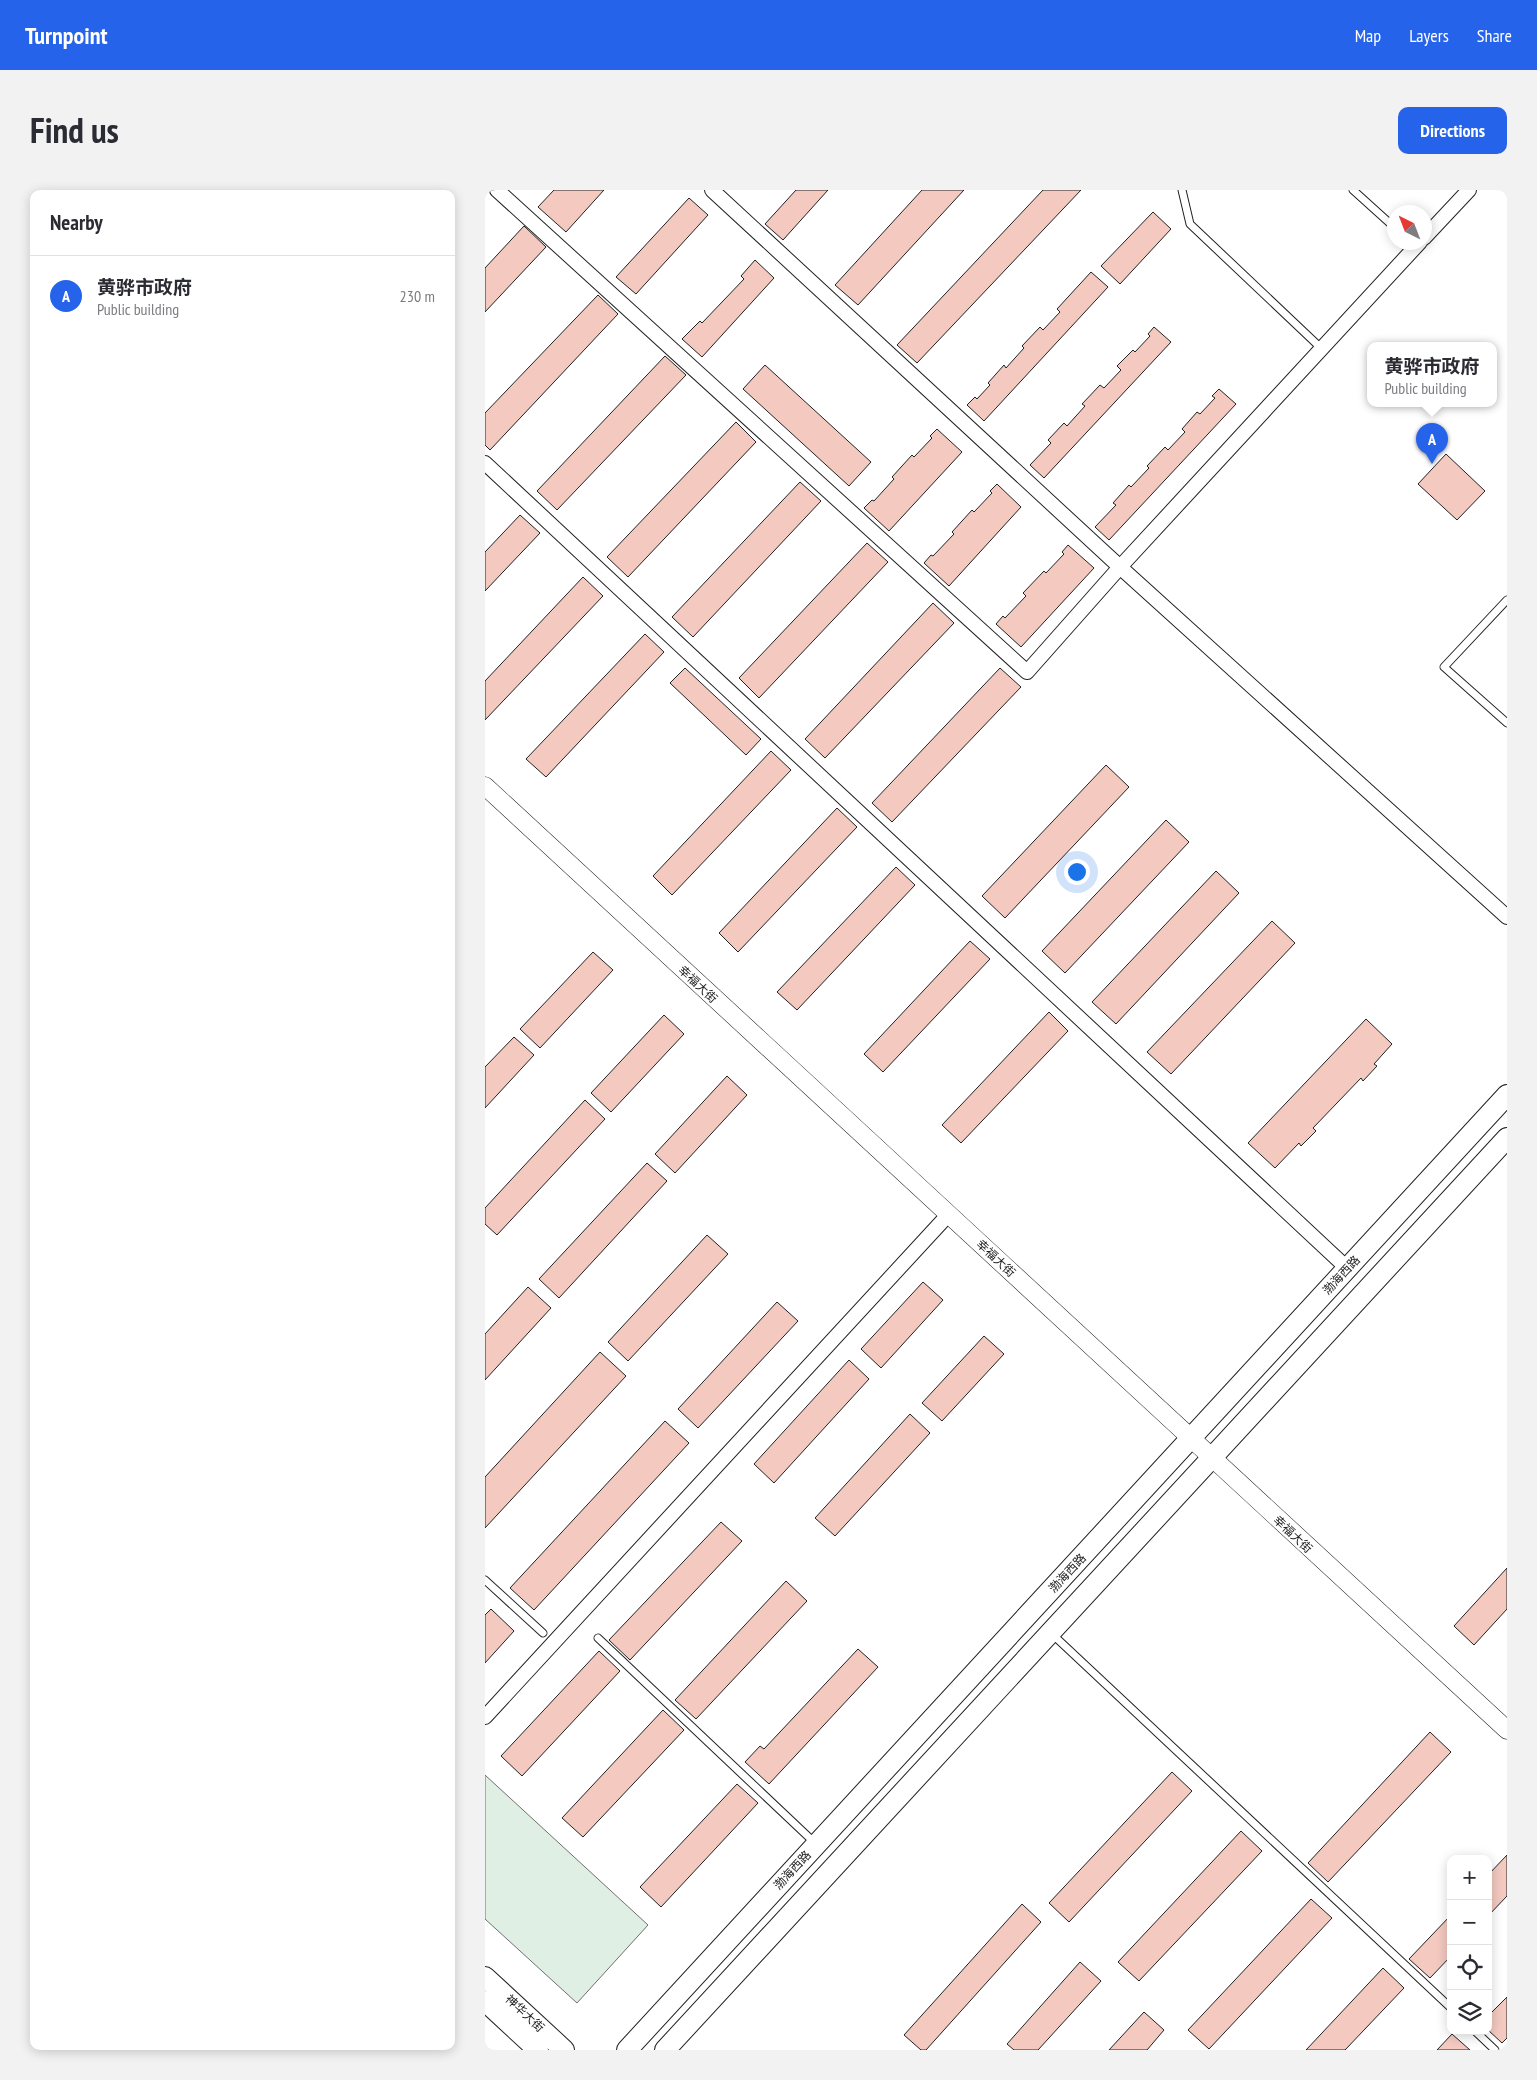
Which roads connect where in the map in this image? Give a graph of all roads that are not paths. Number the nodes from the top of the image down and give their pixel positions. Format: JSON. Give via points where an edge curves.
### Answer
{"nodes":[{"id":1,"x":497,"y":190,"type":"edge"},
{"id":2,"x":712,"y":190,"type":"edge"},
{"id":3,"x":1182,"y":190,"type":"edge"},
{"id":4,"x":1353,"y":190,"type":"edge"},
{"id":5,"x":1469,"y":190,"type":"edge"},
{"id":6,"x":1387,"y":220,"type":"edge"},
{"id":7,"x":1432,"y":228,"type":"edge"},
{"id":8,"x":1411,"y":250,"type":"edge"},
{"id":9,"x":1322,"y":349,"type":"junction"},
{"id":10,"x":485,"y":463,"type":"edge"},
{"id":11,"x":1120,"y":567,"type":"junction"},
{"id":12,"x":1507,"y":600,"type":"edge"},
{"id":13,"x":1507,"y":723,"type":"edge"},
{"id":14,"x":485,"y":786,"type":"edge"},
{"id":15,"x":1507,"y":917,"type":"edge"},
{"id":16,"x":1507,"y":1095,"type":"edge"},
{"id":17,"x":1507,"y":1138,"type":"edge"},
{"id":18,"x":948,"y":1214,"type":"junction"},
{"id":19,"x":1347,"y":1268,"type":"junction"},
{"id":20,"x":1191,"y":1438,"type":"junction"},
{"id":21,"x":1211,"y":1458,"type":"junction"},
{"id":22,"x":485,"y":1580,"type":"edge"},
{"id":23,"x":543,"y":1633,"type":"dead end"},
{"id":24,"x":1050,"y":1633,"type":"junction"},
{"id":25,"x":598,"y":1638,"type":"dead end"},
{"id":26,"x":485,"y":1717,"type":"edge"},
{"id":27,"x":1507,"y":1730,"type":"edge"},
{"id":28,"x":817,"y":1844,"type":"junction"},
{"id":29,"x":485,"y":1977,"type":"edge"},
{"id":30,"x":485,"y":2001,"type":"edge"},
{"id":31,"x":1447,"y":2004,"type":"edge"},
{"id":32,"x":1479,"y":2035,"type":"edge"},
{"id":33,"x":538,"y":2050,"type":"edge"},
{"id":34,"x":564,"y":2050,"type":"edge"},
{"id":35,"x":627,"y":2050,"type":"edge"},
{"id":36,"x":665,"y":2050,"type":"edge"},
{"id":37,"x":1495,"y":2050,"type":"edge"}],
"edges":[{"from":1,"to":11,"type":"street","via":[[1027,672]]},
{"from":2,"to":11,"type":"street"},
{"from":3,"to":9,"type":"lane","via":[[1190,224]]},
{"from":4,"to":6,"type":"lane"},
{"from":5,"to":7,"type":"street"},
{"from":8,"to":9,"type":"street"},
{"from":9,"to":11,"type":"street"},
{"from":10,"to":19,"type":"street"},
{"from":11,"to":15,"type":"street"},
{"from":12,"to":13,"type":"lane","via":[[1444,667]]},
{"from":14,"to":18,"type":"street","name":"幸福大街"},
{"from":16,"to":19,"type":"main road","name":"渤海西路"},
{"from":17,"to":21,"type":"main road"},
{"from":18,"to":20,"type":"street","name":"幸福大街"},
{"from":18,"to":26,"type":"street"},
{"from":19,"to":20,"type":"main road","name":"渤海西路"},
{"from":20,"to":21,"type":"street","name":"幸福大街"},
{"from":20,"to":28,"type":"main road","name":"渤海西路"},
{"from":21,"to":24,"type":"main road"},
{"from":21,"to":27,"type":"street","name":"幸福大街"},
{"from":22,"to":23,"type":"lane"},
{"from":24,"to":31,"type":"lane"},
{"from":24,"to":36,"type":"main road"},
{"from":25,"to":28,"type":"lane"},
{"from":28,"to":35,"type":"main road","name":"渤海西路"},
{"from":29,"to":34,"type":"main road","name":"神华大街"},
{"from":30,"to":33,"type":"main road","name":"神华大街"},
{"from":32,"to":37,"type":"lane"}]}
